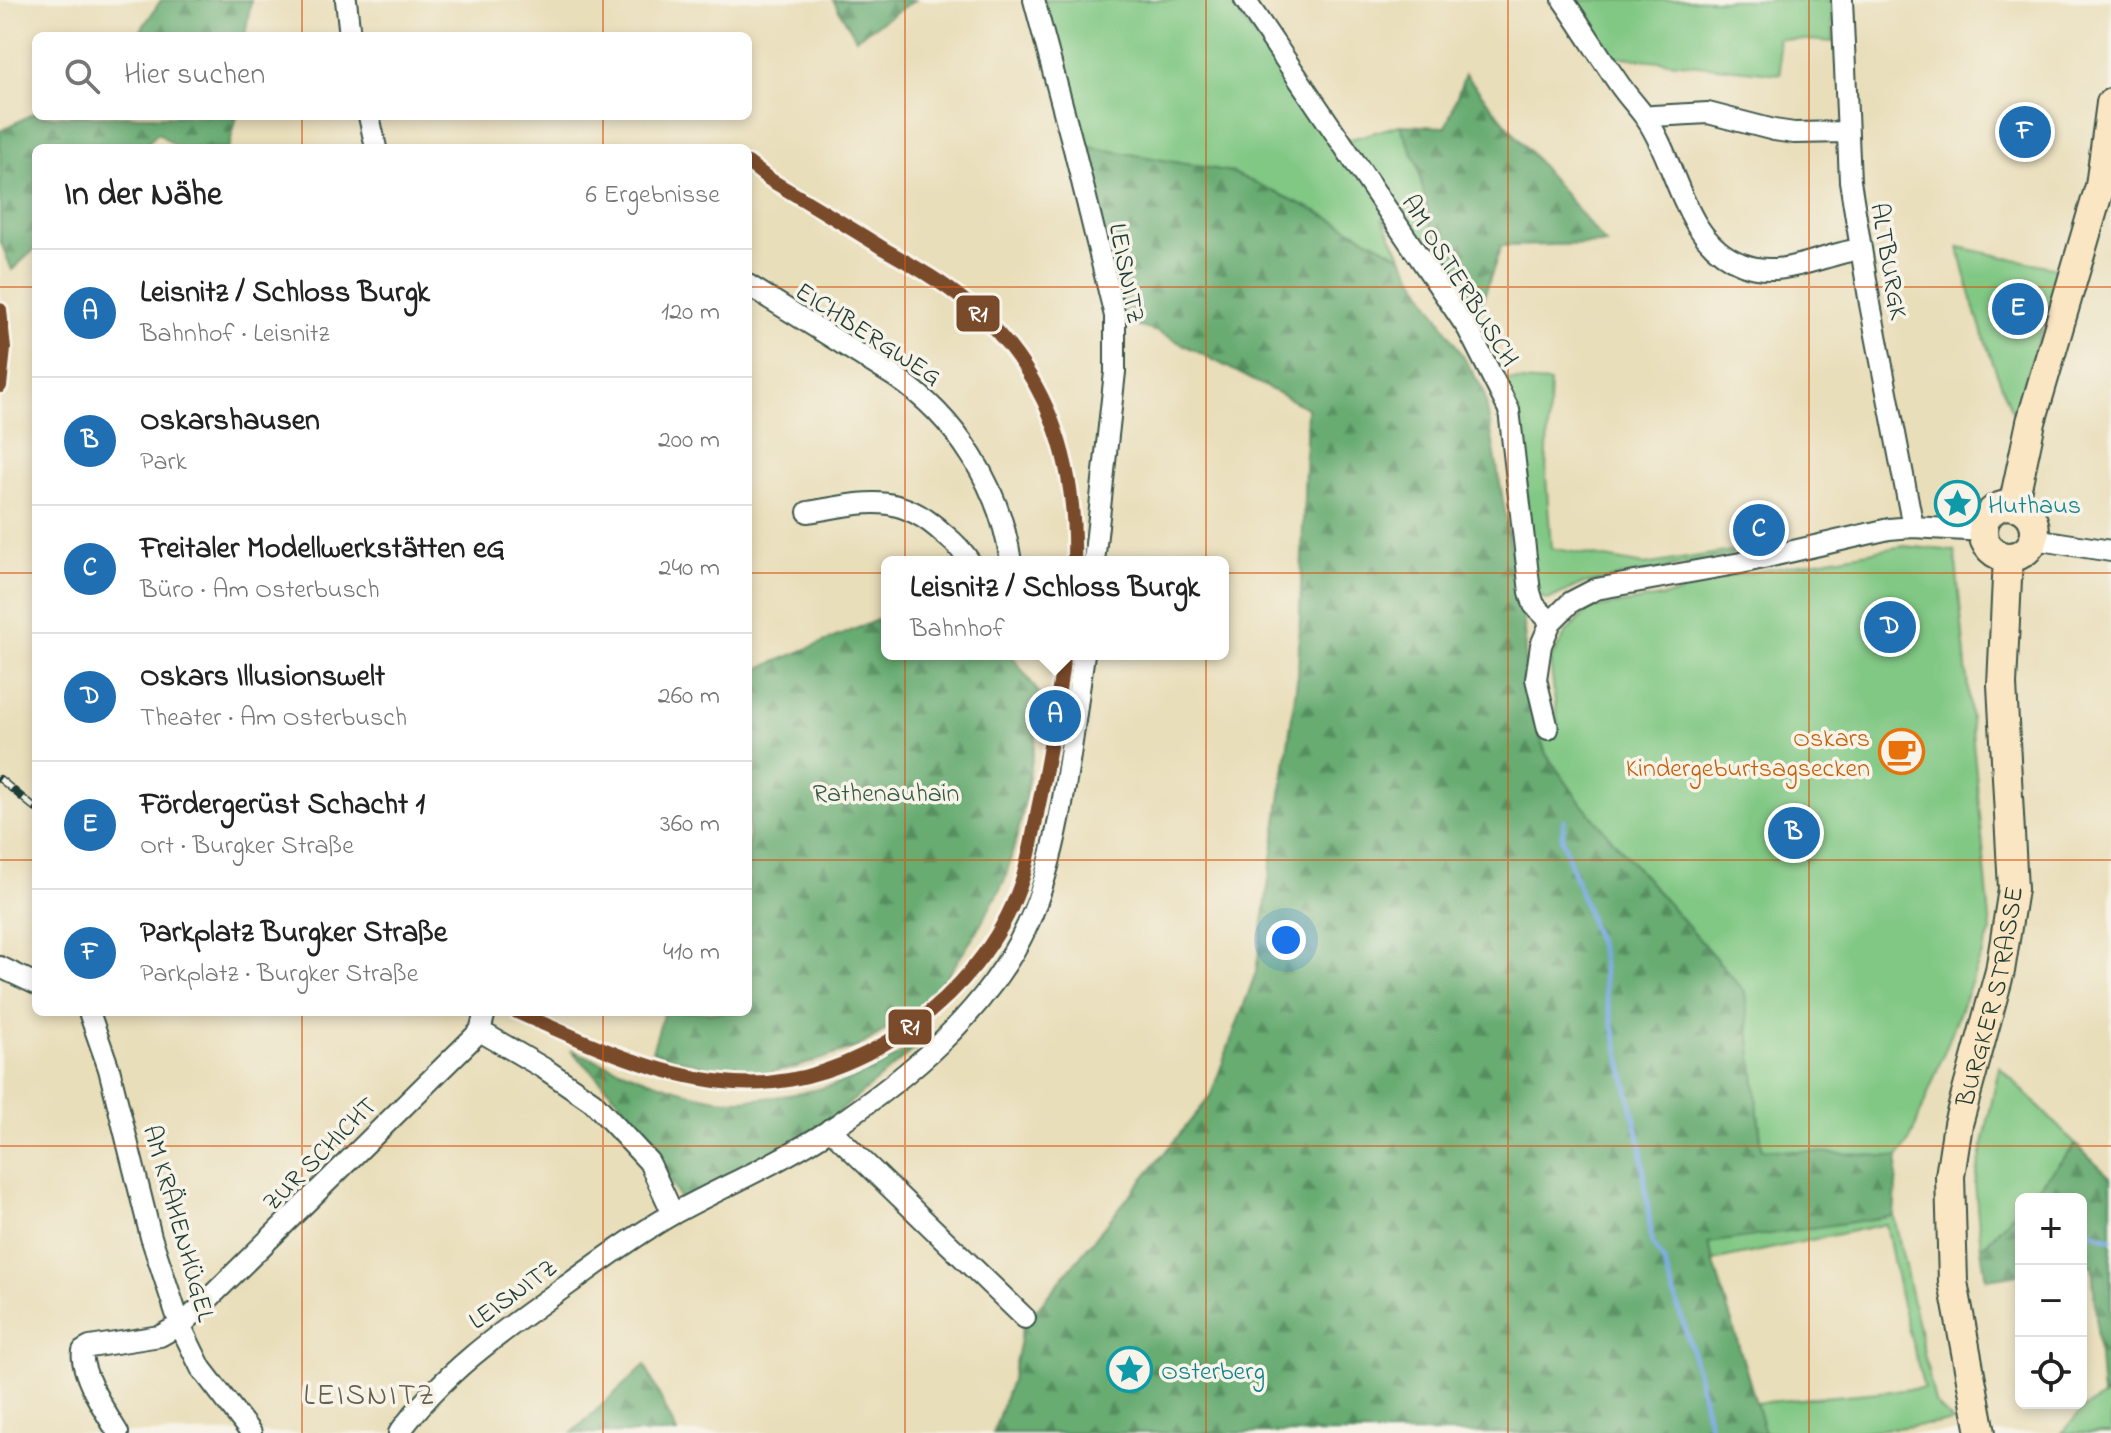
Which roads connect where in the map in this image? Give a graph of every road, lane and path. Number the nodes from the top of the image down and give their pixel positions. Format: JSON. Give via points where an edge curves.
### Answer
{"nodes":[{"id":1,"x":346,"y":0,"type":"edge"},
{"id":2,"x":1034,"y":0,"type":"edge"},
{"id":3,"x":1245,"y":0,"type":"edge"},
{"id":4,"x":1563,"y":0,"type":"edge"},
{"id":5,"x":1842,"y":0,"type":"edge"},
{"id":6,"x":350,"y":32,"type":"edge"},
{"id":7,"x":2111,"y":103,"type":"edge"},
{"id":8,"x":1647,"y":119,"type":"junction"},
{"id":9,"x":370,"y":120,"type":"edge"},
{"id":10,"x":1847,"y":132,"type":"junction"},
{"id":11,"x":375,"y":144,"type":"edge"},
{"id":12,"x":2105,"y":189,"type":"edge"},
{"id":13,"x":1861,"y":249,"type":"junction"},
{"id":14,"x":752,"y":287,"type":"edge"},
{"id":15,"x":2013,"y":506,"type":"junction"},
{"id":16,"x":808,"y":512,"type":"dead end"},
{"id":17,"x":1913,"y":527,"type":"junction"},
{"id":18,"x":1984,"y":531,"type":"junction"},
{"id":19,"x":2034,"y":539,"type":"junction"},
{"id":20,"x":2111,"y":551,"type":"edge"},
{"id":21,"x":964,"y":556,"type":"edge"},
{"id":22,"x":1010,"y":556,"type":"edge"},
{"id":23,"x":1095,"y":556,"type":"edge"},
{"id":24,"x":2008,"y":557,"type":"junction"},
{"id":25,"x":1551,"y":622,"type":"junction"},
{"id":26,"x":1083,"y":660,"type":"edge"},
{"id":27,"x":1548,"y":729,"type":"dead end"},
{"id":28,"x":0,"y":967,"type":"edge"},
{"id":29,"x":32,"y":982,"type":"edge"},
{"id":30,"x":90,"y":1016,"type":"edge"},
{"id":31,"x":482,"y":1022,"type":"edge"},
{"id":32,"x":830,"y":1129,"type":"junction"},
{"id":33,"x":673,"y":1214,"type":"junction"},
{"id":34,"x":1025,"y":1318,"type":"dead end"},
{"id":35,"x":180,"y":1325,"type":"junction"},
{"id":36,"x":118,"y":1433,"type":"edge"},
{"id":37,"x":251,"y":1433,"type":"edge"},
{"id":38,"x":399,"y":1433,"type":"edge"},
{"id":39,"x":1981,"y":1433,"type":"edge"}],
"edges":[{"from":1,"to":6,"type":"street"},
{"from":2,"to":23,"type":"street","name":"LEISNITZ","via":[[1115,316],[1115,372]]},
{"from":3,"to":25,"type":"street","name":"AM OSTERBUSCH","via":[[1468,329],[1509,410],[1530,592],[1534,605]]},
{"from":4,"to":8,"type":"street"},
{"from":5,"to":10,"type":"street","name":"ALTBURGK"},
{"from":7,"to":12,"type":"main road"},
{"from":8,"to":10,"type":"street","via":[[1708,113],[1794,133]]},
{"from":8,"to":13,"type":"street","via":[[1681,196],[1721,252],[1743,265],[1784,268]]},
{"from":9,"to":11,"type":"street"},
{"from":10,"to":13,"type":"street","name":"ALTBURGK"},
{"from":12,"to":15,"type":"main road","via":[[2031,422]]},
{"from":13,"to":17,"type":"street","name":"ALTBURGK"},
{"from":14,"to":22,"type":"street","name":"EICHBERGWEG","via":[[906,383],[944,417],[978,466],[1002,522]]},
{"from":15,"to":18,"type":"main road","via":[[1989,515]]},
{"from":15,"to":19,"type":"main road","via":[[2033,521]]},
{"from":16,"to":21,"type":"street","via":[[898,504],[937,527]]},
{"from":17,"to":18,"type":"street"},
{"from":17,"to":25,"type":"street","via":[[1596,589],[1571,602]]},
{"from":18,"to":24,"type":"main road","via":[[1993,552]]},
{"from":19,"to":20,"type":"street"},
{"from":19,"to":24,"type":"main road","via":[[2024,553]]},
{"from":24,"to":39,"type":"main road","name":"BURGKER STRASSE","via":[[2002,685],[2013,889],[2000,971],[1958,1124],[1950,1176],[1953,1282]]},
{"from":25,"to":27,"type":"street","via":[[1536,679]]},
{"from":26,"to":32,"type":"street","name":"LEISNITZ","via":[[1052,848],[1028,924],[1012,955],[980,1000],[935,1048]]},
{"from":28,"to":29,"type":"street"},
{"from":30,"to":35,"type":"street","name":"AM KRÄHENHÜGEL"},
{"from":31,"to":33,"type":"street","via":[[593,1102],[649,1162]]},
{"from":31,"to":35,"type":"street","name":"ZUR SCHICHT"},
{"from":32,"to":33,"type":"street","name":"LEISNITZ"},
{"from":32,"to":34,"type":"street"},
{"from":33,"to":38,"type":"street","name":"LEISNITZ","via":[[621,1244],[497,1335],[446,1376]]},
{"from":35,"to":36,"type":"street","via":[[160,1336],[83,1351],[81,1359]]},
{"from":35,"to":37,"type":"street","name":"AM KRÄHENHÜGEL","via":[[201,1368]]}]}
